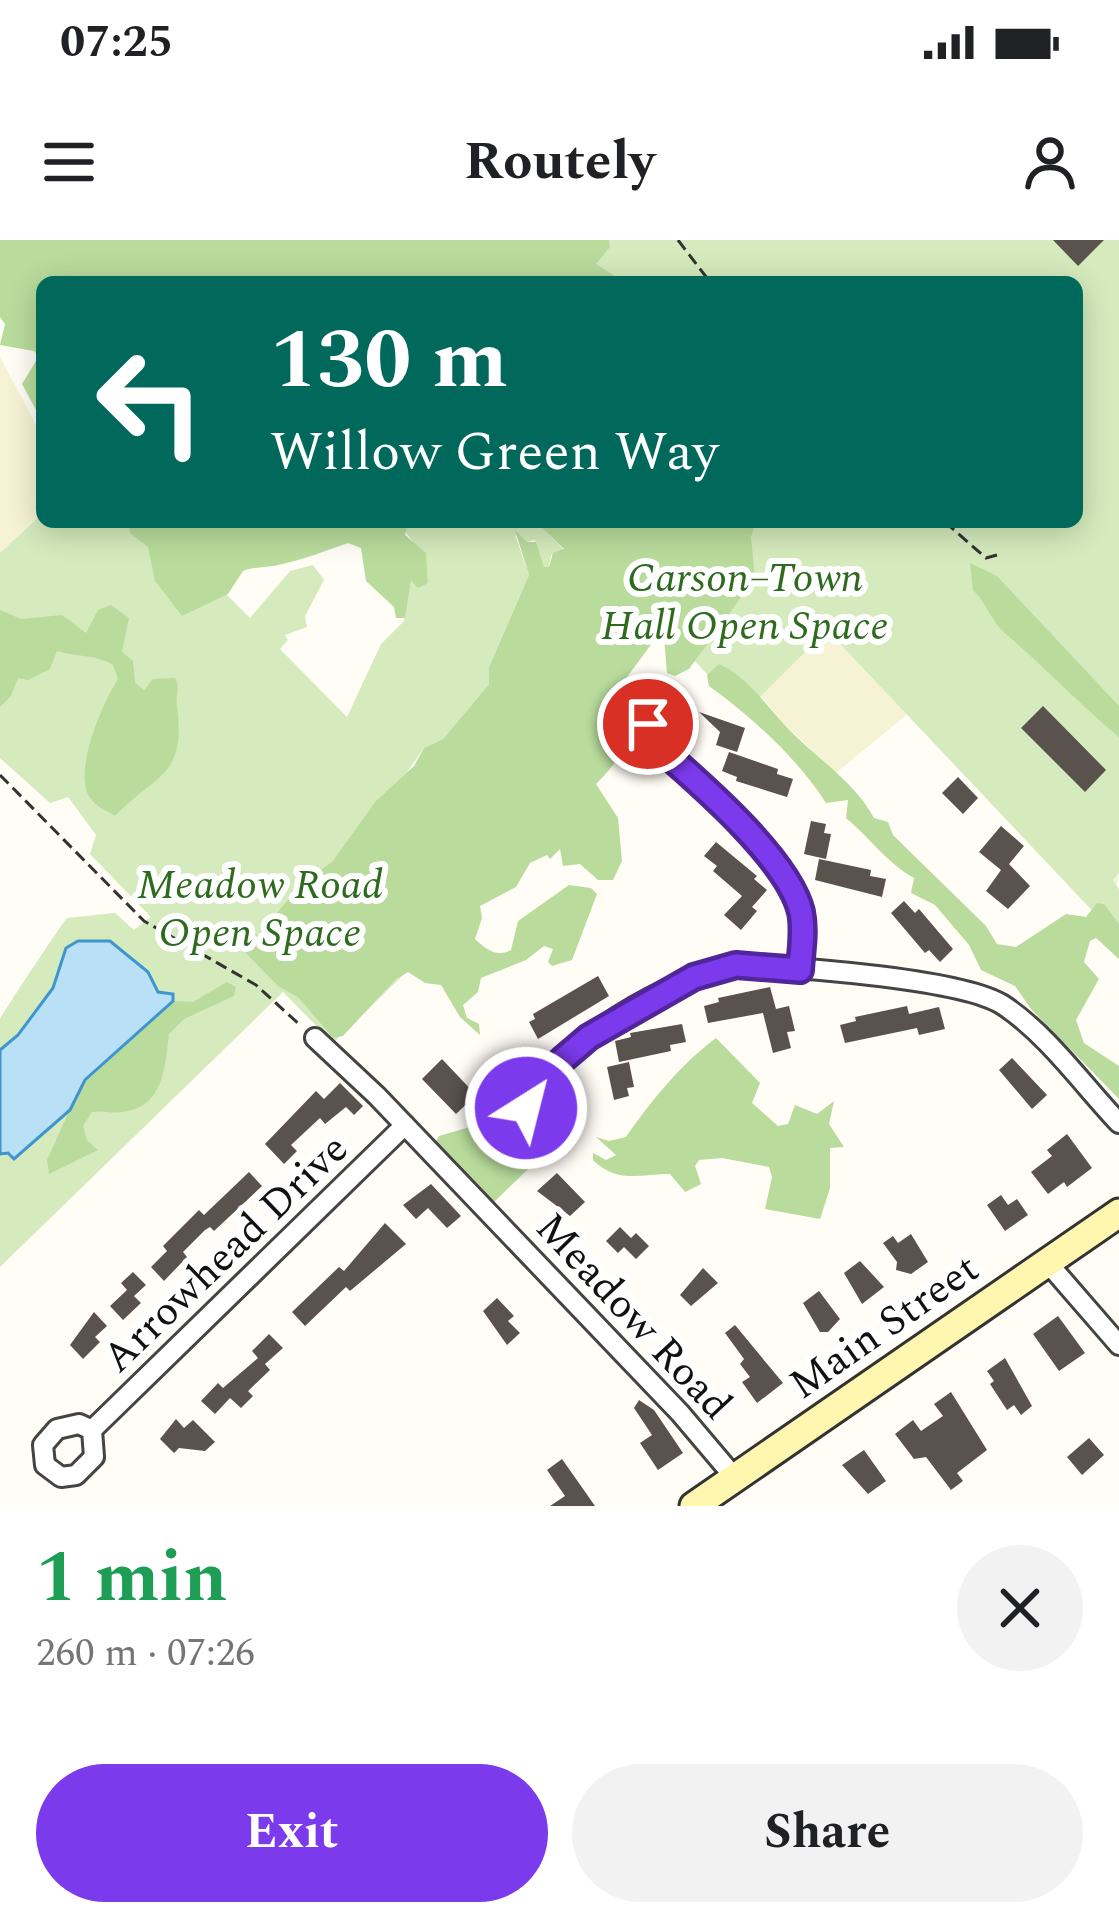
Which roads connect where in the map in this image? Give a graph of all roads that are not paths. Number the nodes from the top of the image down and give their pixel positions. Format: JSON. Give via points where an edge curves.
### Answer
{"nodes":[{"id":1,"x":665,"y":753,"type":"dead end"},
{"id":2,"x":800,"y":970,"type":"junction"},
{"id":3,"x":314,"y":1038,"type":"road end"},
{"id":4,"x":546,"y":1089,"type":"dead end"},
{"id":5,"x":1119,"y":1123,"type":"edge"},
{"id":6,"x":406,"y":1125,"type":"junction"},
{"id":7,"x":1119,"y":1213,"type":"edge"},
{"id":8,"x":1047,"y":1262,"type":"junction"},
{"id":9,"x":1119,"y":1345,"type":"edge"},
{"id":10,"x":92,"y":1430,"type":"dead end"},
{"id":11,"x":735,"y":1478,"type":"junction"},
{"id":12,"x":694,"y":1506,"type":"edge"}],
"edges":[{"from":1,"to":2,"type":"street","via":[[727,807],[790,889],[802,917]]},
{"from":2,"to":4,"type":"street","via":[[736,965],[694,977],[589,1037],[562,1060]]},
{"from":2,"to":5,"type":"street","via":[[987,997],[1016,1015]]},
{"from":3,"to":6,"type":"street","name":"Meadow Road"},
{"from":6,"to":10,"type":"street","name":"Arrowhead Drive"},
{"from":6,"to":11,"type":"street","name":"Meadow Road"},
{"from":7,"to":8,"type":"main road","name":"Main Street"},
{"from":8,"to":9,"type":"street"},
{"from":8,"to":11,"type":"main road","name":"Main Street"},
{"from":11,"to":12,"type":"main road","name":"Main Street"}]}
